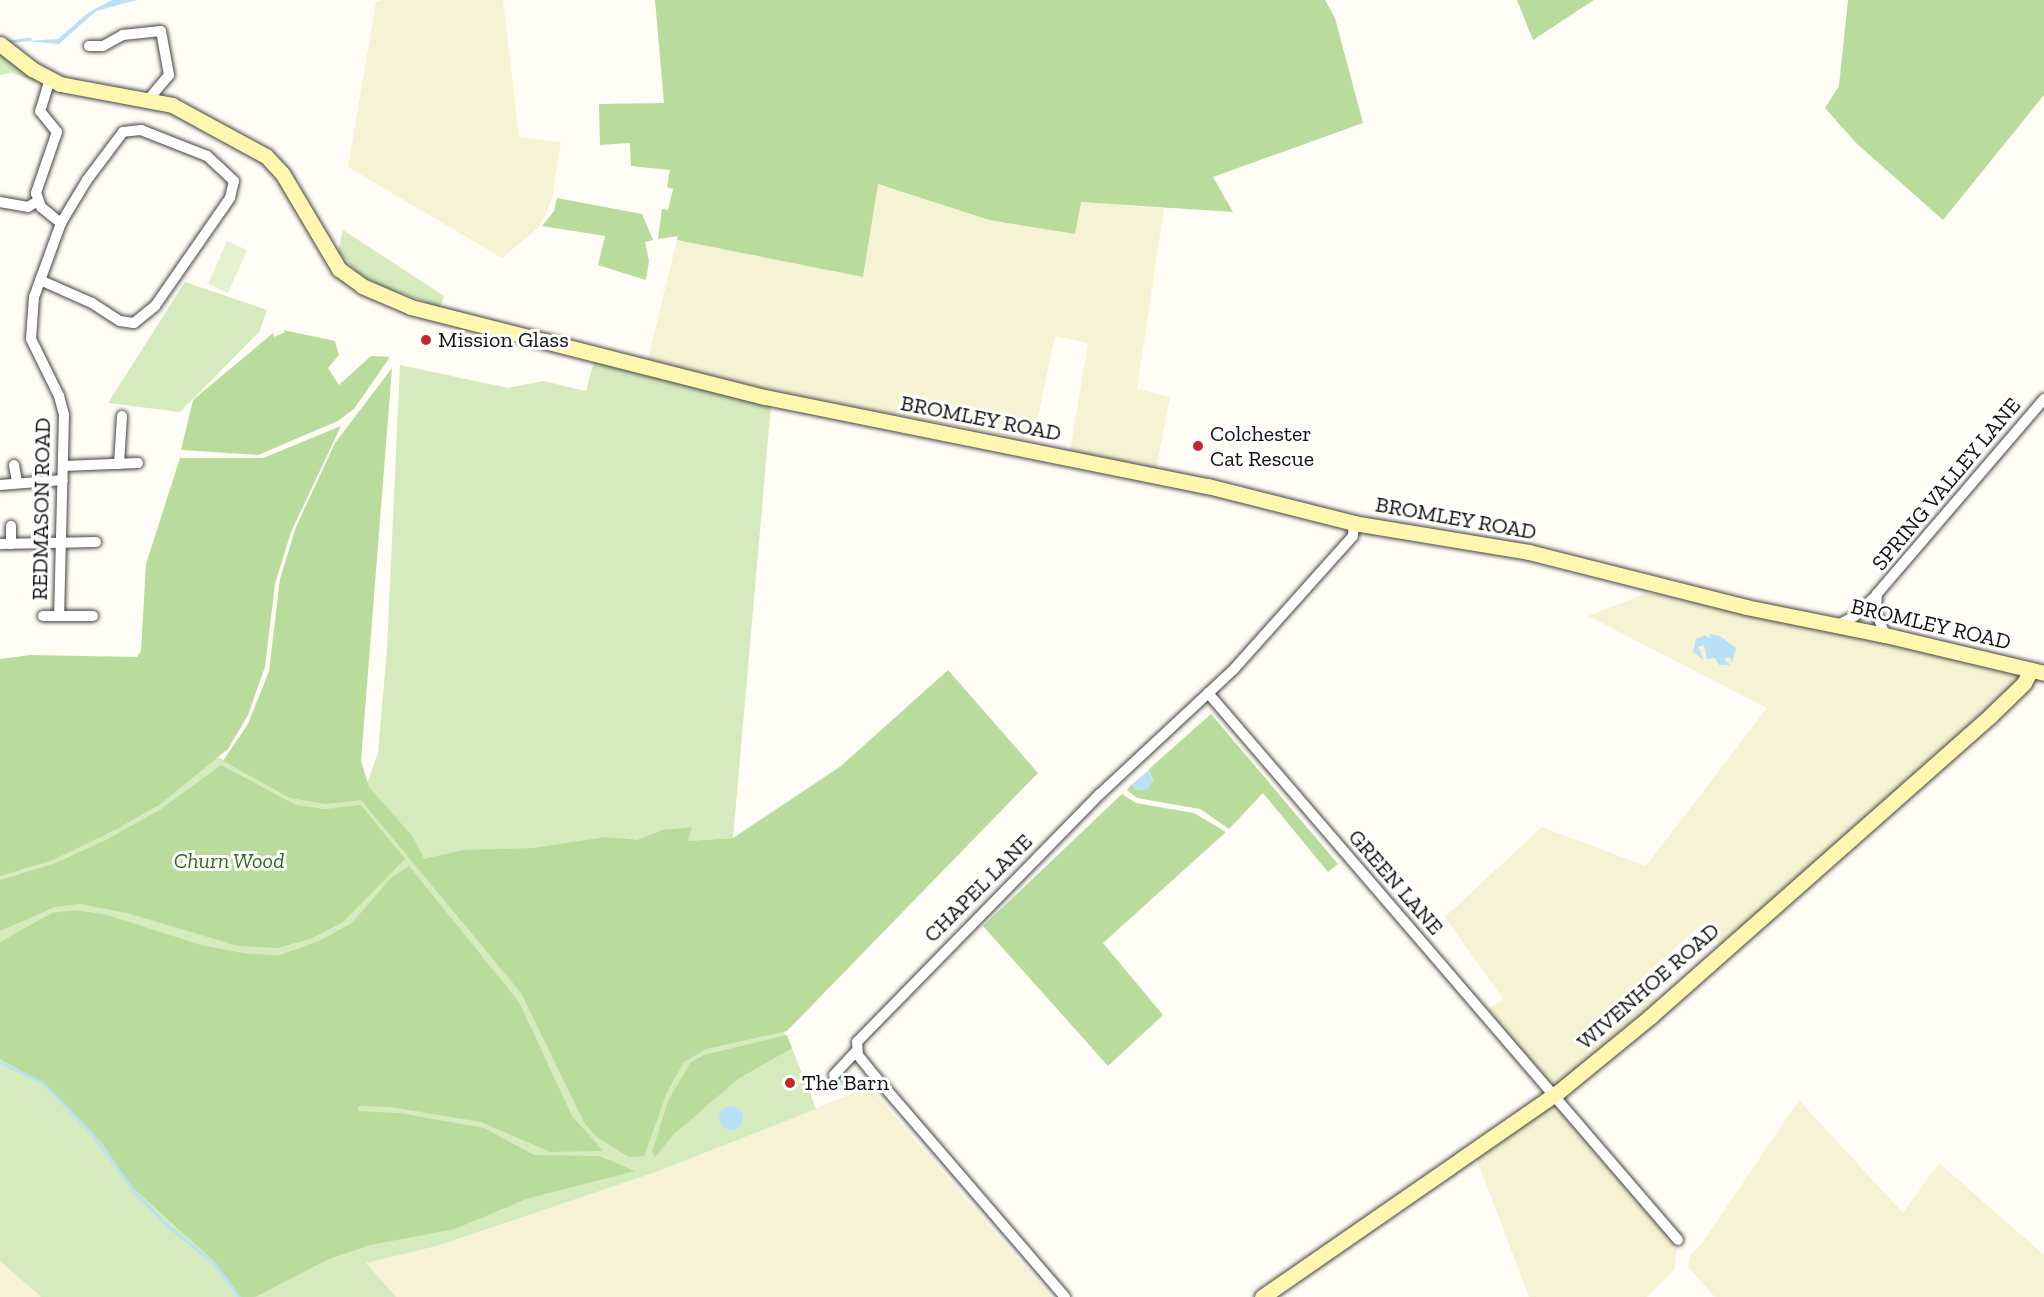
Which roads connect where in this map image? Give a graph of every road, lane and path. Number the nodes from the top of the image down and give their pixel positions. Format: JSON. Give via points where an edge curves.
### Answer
{"nodes":[{"id":1,"x":0,"y":44,"type":"edge"},
{"id":2,"x":88,"y":46,"type":"dead end"},
{"id":3,"x":50,"y":79,"type":"junction"},
{"id":4,"x":149,"y":99,"type":"junction"},
{"id":5,"x":38,"y":201,"type":"junction"},
{"id":6,"x":0,"y":202,"type":"edge"},
{"id":7,"x":61,"y":223,"type":"junction"},
{"id":8,"x":40,"y":280,"type":"junction"},
{"id":9,"x":2044,"y":399,"type":"edge"},
{"id":10,"x":122,"y":416,"type":"dead end"},
{"id":11,"x":118,"y":464,"type":"junction"},
{"id":12,"x":138,"y":464,"type":"dead end"},
{"id":13,"x":14,"y":465,"type":"dead end"},
{"id":14,"x":63,"y":466,"type":"junction"},
{"id":15,"x":63,"y":480,"type":"junction"},
{"id":16,"x":18,"y":482,"type":"junction"},
{"id":17,"x":0,"y":486,"type":"edge"},
{"id":18,"x":1354,"y":523,"type":"junction"},
{"id":19,"x":11,"y":526,"type":"dead end"},
{"id":20,"x":62,"y":542,"type":"junction"},
{"id":21,"x":96,"y":542,"type":"dead end"},
{"id":22,"x":6,"y":544,"type":"edge"},
{"id":23,"x":1878,"y":594,"type":"junction"},
{"id":24,"x":43,"y":616,"type":"dead end"},
{"id":25,"x":59,"y":616,"type":"junction"},
{"id":26,"x":93,"y":616,"type":"dead end"},
{"id":27,"x":1838,"y":625,"type":"junction"},
{"id":28,"x":1885,"y":635,"type":"junction"},
{"id":29,"x":2038,"y":671,"type":"edge"},
{"id":30,"x":1208,"y":693,"type":"junction"},
{"id":31,"x":856,"y":1051,"type":"junction"},
{"id":32,"x":834,"y":1075,"type":"dead end"},
{"id":33,"x":1553,"y":1097,"type":"junction"},
{"id":34,"x":1678,"y":1240,"type":"dead end"},
{"id":35,"x":1065,"y":1297,"type":"edge"},
{"id":36,"x":1262,"y":1297,"type":"edge"}],
"edges":[{"from":1,"to":3,"type":"street","name":"BROMLEY ROAD"},
{"from":2,"to":4,"type":"street","via":[[103,46],[123,35],[161,31],[169,75]]},
{"from":3,"to":4,"type":"street","name":"BROMLEY ROAD","via":[[88,91]]},
{"from":3,"to":5,"type":"street","via":[[40,111],[57,132],[37,184]]},
{"from":4,"to":18,"type":"street","name":"BROMLEY ROAD","via":[[193,114],[266,156],[282,172],[339,269],[362,286],[411,307],[765,397],[1208,486]]},
{"from":5,"to":6,"type":"street","via":[[28,207]]},
{"from":5,"to":7,"type":"street"},
{"from":7,"to":8,"type":"street","name":"REDMASON ROAD"},
{"from":7,"to":8,"type":"street","name":"REDMASON ROAD","via":[[123,132],[141,130],[207,156],[234,182],[230,198],[155,306],[134,322],[120,321],[92,303]]},
{"from":8,"to":14,"type":"street","name":"REDMASON ROAD","via":[[34,297],[32,339],[59,396],[64,416]]},
{"from":9,"to":23,"type":"street","name":"SPRING VALLEY LANE"},
{"from":10,"to":11,"type":"street"},
{"from":11,"to":12,"type":"street"},
{"from":11,"to":14,"type":"street"},
{"from":13,"to":16,"type":"street"},
{"from":14,"to":15,"type":"street","name":"REDMASON ROAD"},
{"from":15,"to":16,"type":"street"},
{"from":15,"to":20,"type":"street","name":"REDMASON ROAD"},
{"from":16,"to":17,"type":"street"},
{"from":18,"to":27,"type":"street","name":"BROMLEY ROAD","via":[[1539,554],[1746,607]]},
{"from":18,"to":30,"type":"street","name":"CHAPEL LANE","via":[[1353,536],[1346,545]]},
{"from":19,"to":22,"type":"street"},
{"from":20,"to":21,"type":"street"},
{"from":20,"to":22,"type":"street"},
{"from":20,"to":25,"type":"street","name":"REDMASON ROAD"},
{"from":23,"to":27,"type":"street","name":"SPRING VALLEY LANE","via":[[1855,616]]},
{"from":23,"to":28,"type":"street","name":"SPRING VALLEY LANE","via":[[1875,612]]},
{"from":24,"to":25,"type":"street","name":"REDMASON ROAD"},
{"from":25,"to":26,"type":"street","name":"REDMASON ROAD"},
{"from":27,"to":28,"type":"street","name":"BROMLEY ROAD"},
{"from":28,"to":29,"type":"street","name":"BROMLEY ROAD"},
{"from":29,"to":33,"type":"street","name":"WIVENHOE ROAD","via":[[1651,1016]]},
{"from":30,"to":31,"type":"street","name":"CHAPEL LANE","via":[[1100,794],[922,972],[863,1033]]},
{"from":30,"to":33,"type":"street","name":"GREEN LANE"},
{"from":31,"to":32,"type":"street","name":"CHAPEL LANE"},
{"from":31,"to":35,"type":"street"},
{"from":33,"to":34,"type":"street","name":"GREEN LANE"},
{"from":33,"to":36,"type":"street","name":"WIVENHOE ROAD"}]}
